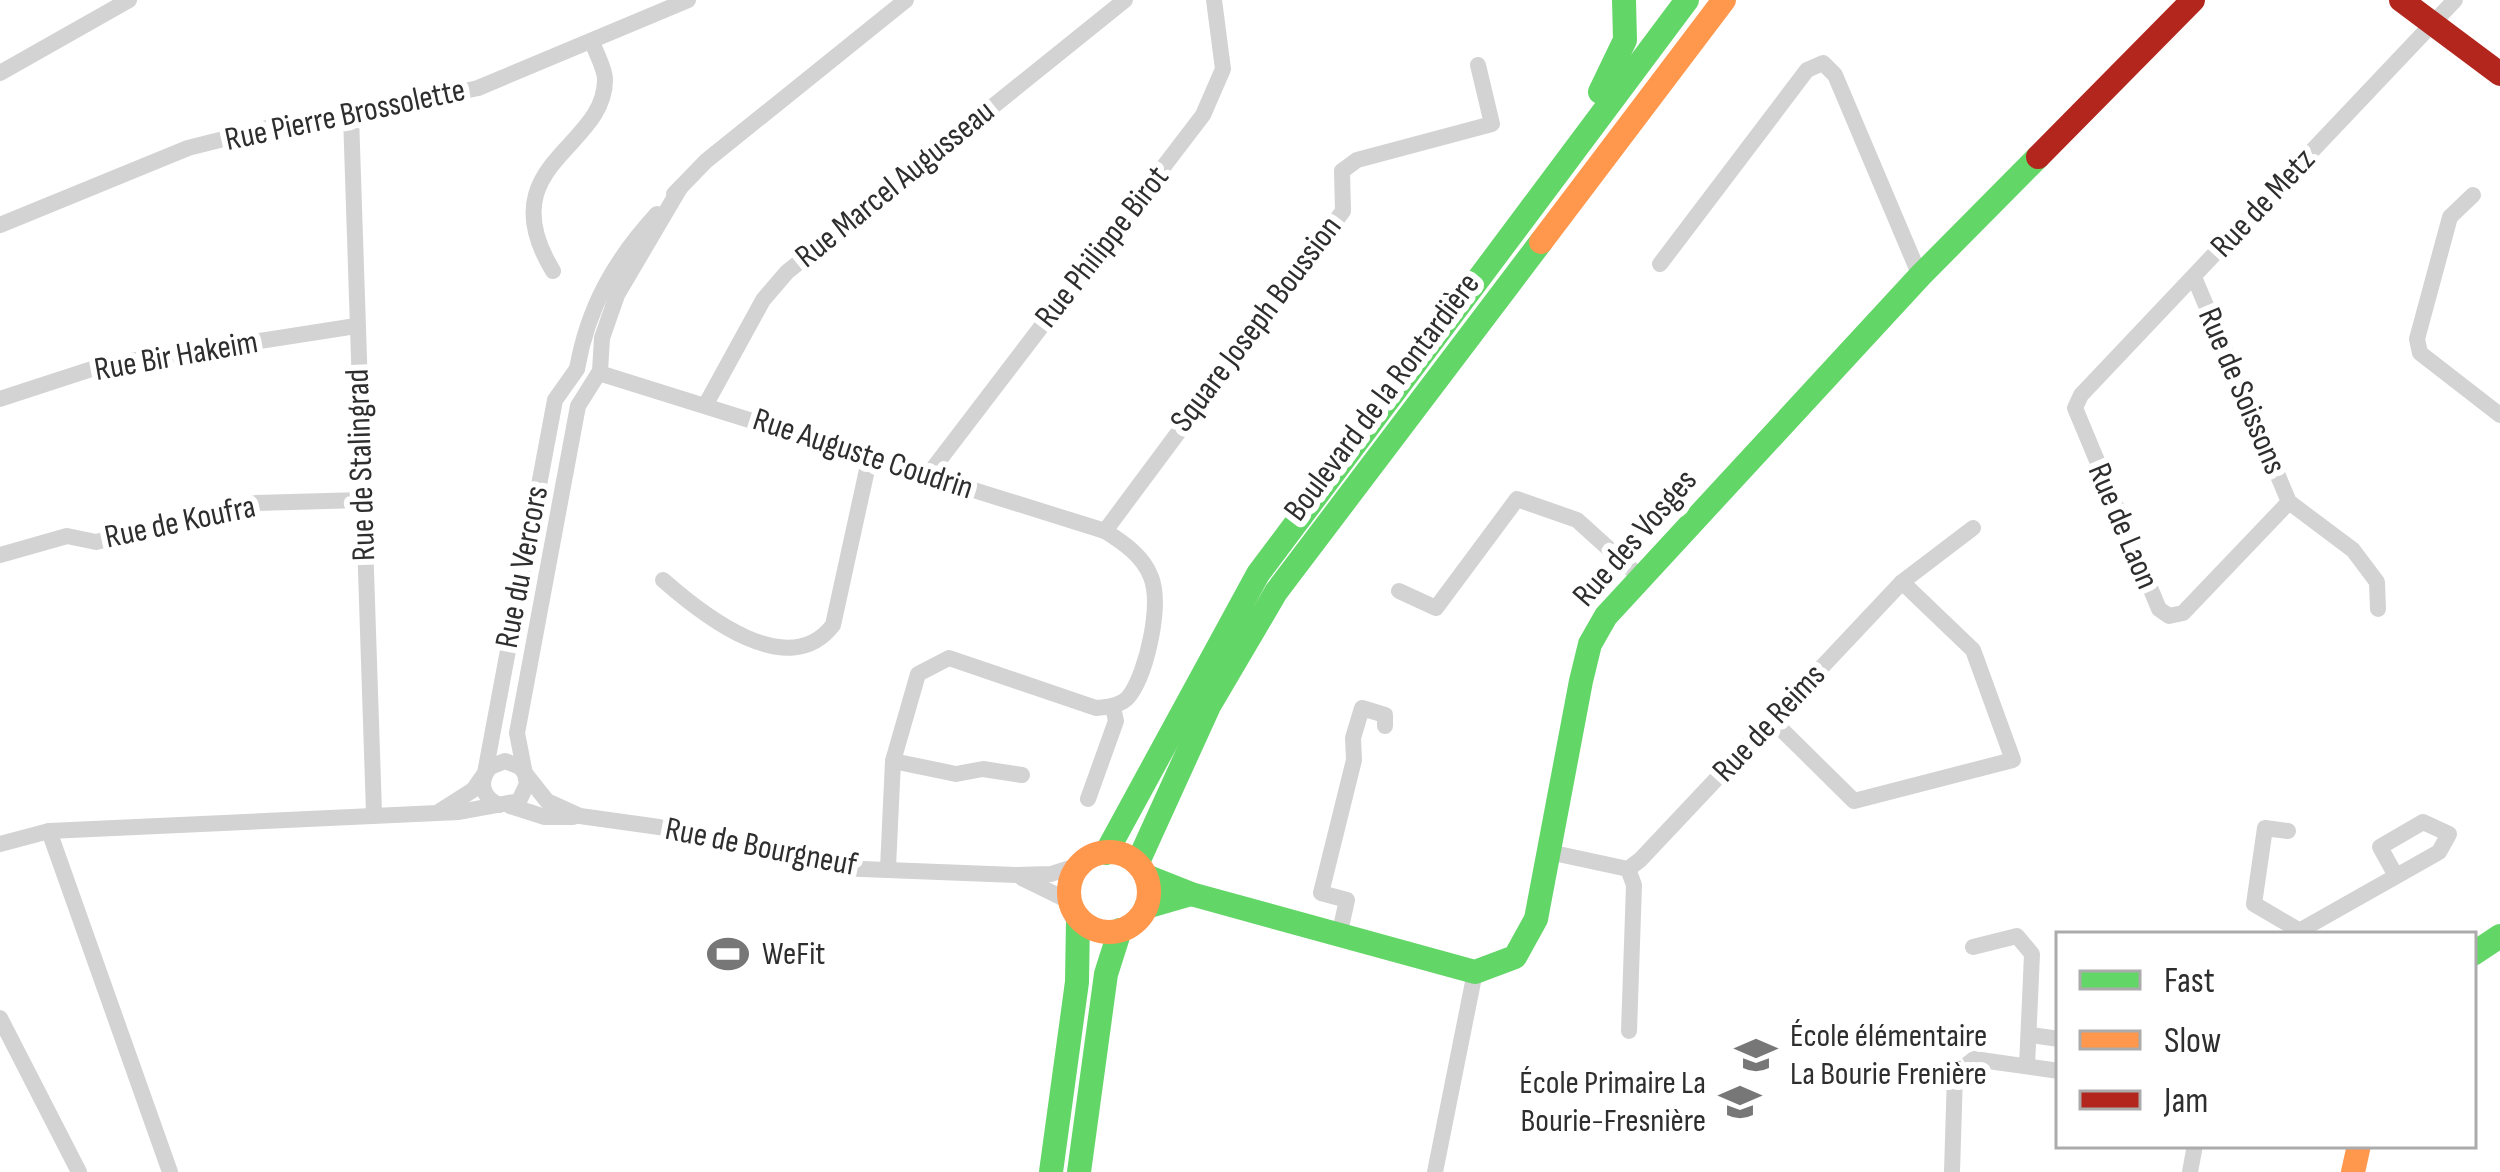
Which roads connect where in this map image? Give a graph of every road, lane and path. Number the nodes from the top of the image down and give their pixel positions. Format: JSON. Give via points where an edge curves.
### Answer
{"nodes":[{"id":1,"x":129,"y":0,"type":"edge"},
{"id":2,"x":688,"y":0,"type":"edge"},
{"id":3,"x":905,"y":0,"type":"edge"},
{"id":4,"x":1125,"y":0,"type":"edge"},
{"id":5,"x":1214,"y":0,"type":"edge"},
{"id":6,"x":1624,"y":0,"type":"edge"},
{"id":7,"x":1687,"y":0,"type":"edge"},
{"id":8,"x":1724,"y":0,"type":"edge"},
{"id":9,"x":1737,"y":0,"type":"edge"},
{"id":10,"x":2193,"y":0,"type":"edge"},
{"id":11,"x":2402,"y":0,"type":"edge"},
{"id":12,"x":2455,"y":0,"type":"edge"},
{"id":13,"x":2433,"y":24,"type":"junction"},
{"id":14,"x":593,"y":44,"type":"junction"},
{"id":15,"x":1687,"y":49,"type":"junction"},
{"id":16,"x":1478,"y":65,"type":"dead end"},
{"id":17,"x":0,"y":73,"type":"edge"},
{"id":18,"x":2500,"y":74,"type":"edge"},
{"id":19,"x":351,"y":116,"type":"junction"},
{"id":20,"x":680,"y":188,"type":"junction"},
{"id":21,"x":2473,"y":195,"type":"dead end"},
{"id":22,"x":1518,"y":223,"type":"junction"},
{"id":23,"x":0,"y":225,"type":"edge"},
{"id":24,"x":1660,"y":264,"type":"dead end"},
{"id":25,"x":553,"y":272,"type":"dead end"},
{"id":26,"x":1920,"y":276,"type":"junction"},
{"id":27,"x":2194,"y":277,"type":"junction"},
{"id":28,"x":356,"y":326,"type":"junction"},
{"id":29,"x":578,"y":364,"type":"junction"},
{"id":30,"x":599,"y":369,"type":"junction"},
{"id":31,"x":0,"y":399,"type":"edge"},
{"id":32,"x":706,"y":404,"type":"junction"},
{"id":33,"x":2075,"y":408,"type":"joint"},
{"id":34,"x":2500,"y":415,"type":"edge"},
{"id":35,"x":870,"y":456,"type":"junction"},
{"id":36,"x":928,"y":475,"type":"junction"},
{"id":37,"x":362,"y":500,"type":"junction"},
{"id":38,"x":2289,"y":502,"type":"junction"},
{"id":39,"x":1973,"y":528,"type":"dead end"},
{"id":40,"x":1106,"y":531,"type":"junction"},
{"id":41,"x":0,"y":555,"type":"edge"},
{"id":42,"x":1639,"y":576,"type":"junction"},
{"id":43,"x":663,"y":580,"type":"dead end"},
{"id":44,"x":1903,"y":582,"type":"junction"},
{"id":45,"x":1400,"y":591,"type":"dead end"},
{"id":46,"x":2378,"y":609,"type":"dead end"},
{"id":47,"x":1113,"y":707,"type":"junction"},
{"id":48,"x":1772,"y":720,"type":"junction"},
{"id":49,"x":1385,"y":726,"type":"dead end"},
{"id":50,"x":893,"y":761,"type":"junction"},
{"id":51,"x":484,"y":773,"type":"junction"},
{"id":52,"x":525,"y":774,"type":"junction"},
{"id":53,"x":1022,"y":775,"type":"dead end"},
{"id":54,"x":1088,"y":799,"type":"dead end"},
{"id":55,"x":504,"y":806,"type":"junction"},
{"id":56,"x":439,"y":811,"type":"junction"},
{"id":57,"x":374,"y":813,"type":"junction"},
{"id":58,"x":580,"y":817,"type":"junction"},
{"id":59,"x":49,"y":831,"type":"junction"},
{"id":60,"x":2288,"y":831,"type":"dead end"},
{"id":61,"x":0,"y":844,"type":"edge"},
{"id":62,"x":1549,"y":852,"type":"junction"},
{"id":63,"x":1106,"y":853,"type":"junction"},
{"id":64,"x":1079,"y":865,"type":"junction"},
{"id":65,"x":888,"y":868,"type":"junction"},
{"id":66,"x":1143,"y":869,"type":"junction"},
{"id":67,"x":1628,"y":869,"type":"junction"},
{"id":68,"x":1016,"y":875,"type":"junction"},
{"id":69,"x":2396,"y":876,"type":"dead end"},
{"id":70,"x":1191,"y":893,"type":"junction"},
{"id":71,"x":1146,"y":907,"type":"junction"},
{"id":72,"x":1074,"y":911,"type":"junction"},
{"id":73,"x":1120,"y":930,"type":"junction"},
{"id":74,"x":2301,"y":932,"type":"edge"},
{"id":75,"x":2305,"y":932,"type":"edge"},
{"id":76,"x":1340,"y":936,"type":"junction"},
{"id":77,"x":1972,"y":946,"type":"dead end"},
{"id":78,"x":1475,"y":972,"type":"junction"},
{"id":79,"x":0,"y":1018,"type":"edge"},
{"id":80,"x":1629,"y":1031,"type":"dead end"},
{"id":81,"x":2031,"y":1035,"type":"junction"},
{"id":82,"x":2056,"y":1039,"type":"edge"},
{"id":83,"x":2027,"y":1066,"type":"junction"},
{"id":84,"x":2056,"y":1071,"type":"edge"},
{"id":85,"x":79,"y":1172,"type":"edge"},
{"id":86,"x":170,"y":1172,"type":"edge"},
{"id":87,"x":1051,"y":1172,"type":"edge"},
{"id":88,"x":1079,"y":1172,"type":"edge"},
{"id":89,"x":1435,"y":1172,"type":"edge"},
{"id":90,"x":1952,"y":1172,"type":"edge"}],
"edges":[{"from":1,"to":17,"type":"street"},
{"from":2,"to":14,"type":"street","name":"Rue Pierre Brossolette"},
{"from":3,"to":20,"type":"street","name":"Rue du Vercors"},
{"from":4,"to":32,"type":"street","name":"Rue Marcel Augusseau","via":[[787,272]]},
{"from":5,"to":36,"type":"street","name":"Rue Philippe Birot","via":[[1223,69],[1203,116]]},
{"from":6,"to":22,"type":"main road","via":[[1625,40],[1612,76],[1547,166]]},
{"from":7,"to":22,"type":"main road","name":"Boulevard de la Rontardière"},
{"from":8,"to":15,"type":"main road","name":"Boulevard de la Rontardière"},
{"from":9,"to":15,"type":"main road"},
{"from":10,"to":26,"type":"main road","name":"Rue des Vosges"},
{"from":11,"to":13,"type":"main road"},
{"from":12,"to":13,"type":"street","name":"Rue de Metz"},
{"from":13,"to":18,"type":"main road"},
{"from":13,"to":27,"type":"street","name":"Rue de Metz"},
{"from":14,"to":19,"type":"street","name":"Rue Pierre Brossolette","via":[[478,88]]},
{"from":14,"to":25,"type":"street","via":[[605,80],[594,111],[534,198],[536,244]]},
{"from":15,"to":66,"type":"main road","name":"Boulevard de la Rontardière","via":[[1276,592],[1209,706]]},
{"from":16,"to":40,"type":"street","name":"Square Joseph Boussion","via":[[1492,124],[1342,171],[1343,211]]},
{"from":19,"to":23,"type":"street","name":"Rue Pierre Brossolette","via":[[188,148]]},
{"from":19,"to":28,"type":"street","name":"Rue de Stalingrad"},
{"from":20,"to":29,"type":"street","name":"Rue du Vercors","via":[[609,276],[585,321]]},
{"from":20,"to":30,"type":"street","name":"Rue du Vercors","via":[[617,295]]},
{"from":21,"to":34,"type":"street","via":[[2450,217],[2417,339],[2420,353]]},
{"from":22,"to":63,"type":"main road","name":"Boulevard de la Rontardière","via":[[1258,574]]},
{"from":24,"to":26,"type":"street","via":[[1807,70],[1823,63]]},
{"from":26,"to":42,"type":"main road","name":"Rue des Vosges"},
{"from":27,"to":33,"type":"street","name":"Rue de Metz"},
{"from":27,"to":38,"type":"street","name":"Rue de Soissons"},
{"from":28,"to":31,"type":"street","name":"Rue Bir Hakeim","via":[[104,365]]},
{"from":28,"to":37,"type":"street","name":"Rue de Stalingrad"},
{"from":29,"to":30,"type":"street","name":"Rue Auguste Coudrin","via":[[583,377]]},
{"from":29,"to":51,"type":"street","name":"Rue du Vercors","via":[[555,400]]},
{"from":30,"to":32,"type":"street","name":"Rue Auguste Coudrin"},
{"from":30,"to":52,"type":"street","name":"Rue du Vercors","via":[[572,428],[517,733]]},
{"from":32,"to":35,"type":"street","name":"Rue Auguste Coudrin"},
{"from":33,"to":38,"type":"street","name":"Rue de Laon","via":[[2159,609],[2169,616],[2183,613]]},
{"from":35,"to":36,"type":"street","name":"Rue Auguste Coudrin"},
{"from":35,"to":43,"type":"street","via":[[833,626],[818,645],[802,651],[742,634]]},
{"from":36,"to":40,"type":"street","name":"Rue Auguste Coudrin"},
{"from":37,"to":41,"type":"street","name":"Rue de Koufra","via":[[256,503],[96,542],[67,536]]},
{"from":37,"to":57,"type":"street","name":"Rue de Stalingrad"},
{"from":38,"to":46,"type":"street","name":"Rue de Soissons","via":[[2353,550],[2377,582]]},
{"from":39,"to":44,"type":"street","name":"Rue de Reims"},
{"from":40,"to":47,"type":"street","via":[[1139,558],[1156,600],[1129,696]]},
{"from":42,"to":45,"type":"street","via":[[1576,520],[1517,499],[1436,608]]},
{"from":42,"to":62,"type":"main road","name":"Rue des Vosges","via":[[1590,644]]},
{"from":44,"to":48,"type":"street","name":"Rue de Reims"},
{"from":44,"to":48,"type":"street","via":[[1973,650],[2013,760],[1854,800]]},
{"from":47,"to":50,"type":"street","via":[[949,658],[918,674]]},
{"from":47,"to":54,"type":"street","via":[[1116,721]]},
{"from":48,"to":67,"type":"street","name":"Rue de Reims"},
{"from":49,"to":76,"type":"street","via":[[1385,715],[1363,708],[1353,738],[1321,892],[1348,900]]},
{"from":50,"to":53,"type":"street","via":[[956,774]]},
{"from":50,"to":65,"type":"street"},
{"from":51,"to":52,"type":"street","via":[[505,761]]},
{"from":51,"to":55,"type":"street","via":[[484,793]]},
{"from":51,"to":56,"type":"street"},
{"from":52,"to":55,"type":"street","via":[[525,794]]},
{"from":52,"to":58,"type":"street","name":"Rue de Bourgneuf","via":[[548,801]]},
{"from":55,"to":56,"type":"street","name":"Rue de Bourgneuf"},
{"from":55,"to":58,"type":"street","name":"Rue de Bourgneuf"},
{"from":56,"to":57,"type":"street","name":"Rue de Bourgneuf"},
{"from":57,"to":59,"type":"street","name":"Rue de Bourgneuf"},
{"from":58,"to":65,"type":"street","name":"Rue de Bourgneuf","via":[[836,868]]},
{"from":59,"to":61,"type":"street","name":"Rue de Bourgneuf"},
{"from":59,"to":86,"type":"street"},
{"from":60,"to":74,"type":"street","via":[[2265,829],[2254,904]]},
{"from":62,"to":67,"type":"street"},
{"from":62,"to":78,"type":"main road","name":"Rue des Vosges","via":[[1528,941],[1499,967]]},
{"from":63,"to":64,"type":"main road"},
{"from":63,"to":66,"type":"main road"},
{"from":64,"to":68,"type":"street","name":"Rue de Bourgneuf"},
{"from":64,"to":72,"type":"main road"},
{"from":65,"to":68,"type":"street","name":"Rue de Bourgneuf"},
{"from":66,"to":70,"type":"main road"},
{"from":66,"to":71,"type":"main road"},
{"from":67,"to":80,"type":"street"},
{"from":68,"to":72,"type":"street","name":"Rue de Bourgneuf"},
{"from":69,"to":75,"type":"street"},
{"from":70,"to":71,"type":"main road"},
{"from":70,"to":76,"type":"main road"},
{"from":71,"to":73,"type":"main road"},
{"from":72,"to":73,"type":"main road","via":[[1102,932]]},
{"from":72,"to":87,"type":"main road","via":[[1081,954]]},
{"from":73,"to":88,"type":"main road","via":[[1106,974]]},
{"from":76,"to":78,"type":"main road"},
{"from":77,"to":81,"type":"street","via":[[2017,935],[2032,953]]},
{"from":78,"to":89,"type":"street"},
{"from":79,"to":85,"type":"street"},
{"from":81,"to":82,"type":"street"},
{"from":81,"to":83,"type":"street"},
{"from":83,"to":84,"type":"street"},
{"from":83,"to":90,"type":"street","via":[[1974,1059],[1955,1074]]}]}
